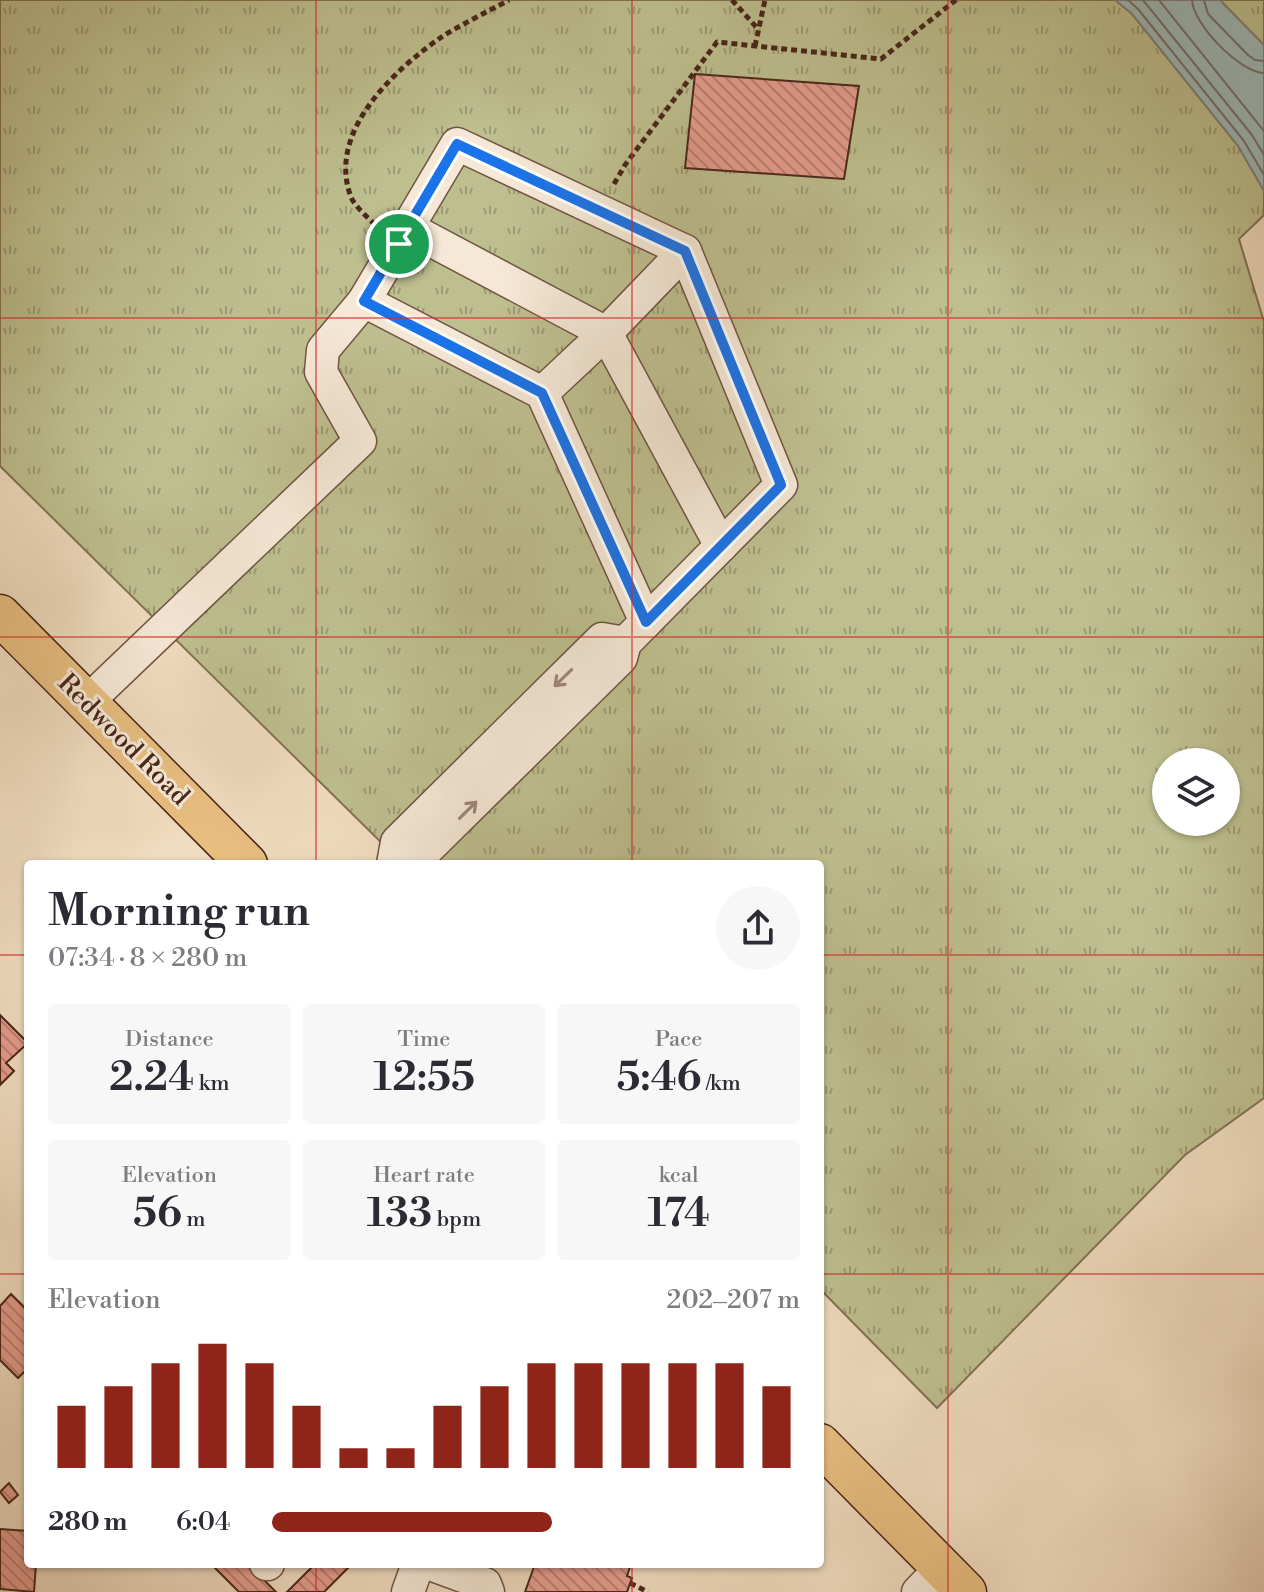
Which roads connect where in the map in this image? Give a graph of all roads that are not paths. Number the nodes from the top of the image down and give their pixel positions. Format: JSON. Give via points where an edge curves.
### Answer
{"nodes":[{"id":1,"x":403,"y":236,"type":"junction"},
{"id":2,"x":685,"y":251,"type":"junction"},
{"id":3,"x":364,"y":301,"type":"junction"},
{"id":4,"x":606,"y":333,"type":"junction"},
{"id":5,"x":542,"y":393,"type":"junction"},
{"id":6,"x":721,"y":546,"type":"junction"},
{"id":7,"x":0,"y":615,"type":"edge"},
{"id":8,"x":636,"y":633,"type":"junction"},
{"id":9,"x":87,"y":702,"type":"junction"},
{"id":10,"x":243,"y":860,"type":"edge"},
{"id":11,"x":394,"y":860,"type":"edge"},
{"id":12,"x":416,"y":860,"type":"edge"},
{"id":13,"x":824,"y":1449,"type":"edge"},
{"id":14,"x":417,"y":1568,"type":"edge"},
{"id":15,"x":441,"y":1568,"type":"edge"},
{"id":16,"x":942,"y":1584,"type":"edge"},
{"id":17,"x":408,"y":1592,"type":"edge"},
{"id":18,"x":488,"y":1592,"type":"edge"}],
"edges":[{"from":1,"to":2,"type":"lane","via":[[457,144]]},
{"from":1,"to":3,"type":"lane"},
{"from":1,"to":4,"type":"lane"},
{"from":2,"to":4,"type":"lane"},
{"from":2,"to":6,"type":"lane","via":[[781,485]]},
{"from":3,"to":5,"type":"lane"},
{"from":3,"to":9,"type":"lane","via":[[323,350],[321,372],[360,441]]},
{"from":4,"to":5,"type":"lane"},
{"from":4,"to":6,"type":"lane"},
{"from":5,"to":8,"type":"lane"},
{"from":6,"to":8,"type":"lane"},
{"from":7,"to":9,"type":"main road","name":"Redwood Road"},
{"from":8,"to":11,"type":"lane","one_way":true,"via":[[602,639],[397,842]]},
{"from":12,"to":8,"type":"lane","one_way":true,"via":[[621,658]]},
{"from":9,"to":10,"type":"main road","name":"Redwood Road"},
{"from":13,"to":16,"type":"main road"},
{"from":14,"to":17,"type":"lane"},
{"from":15,"to":18,"type":"lane","via":[[485,1584]]}]}
